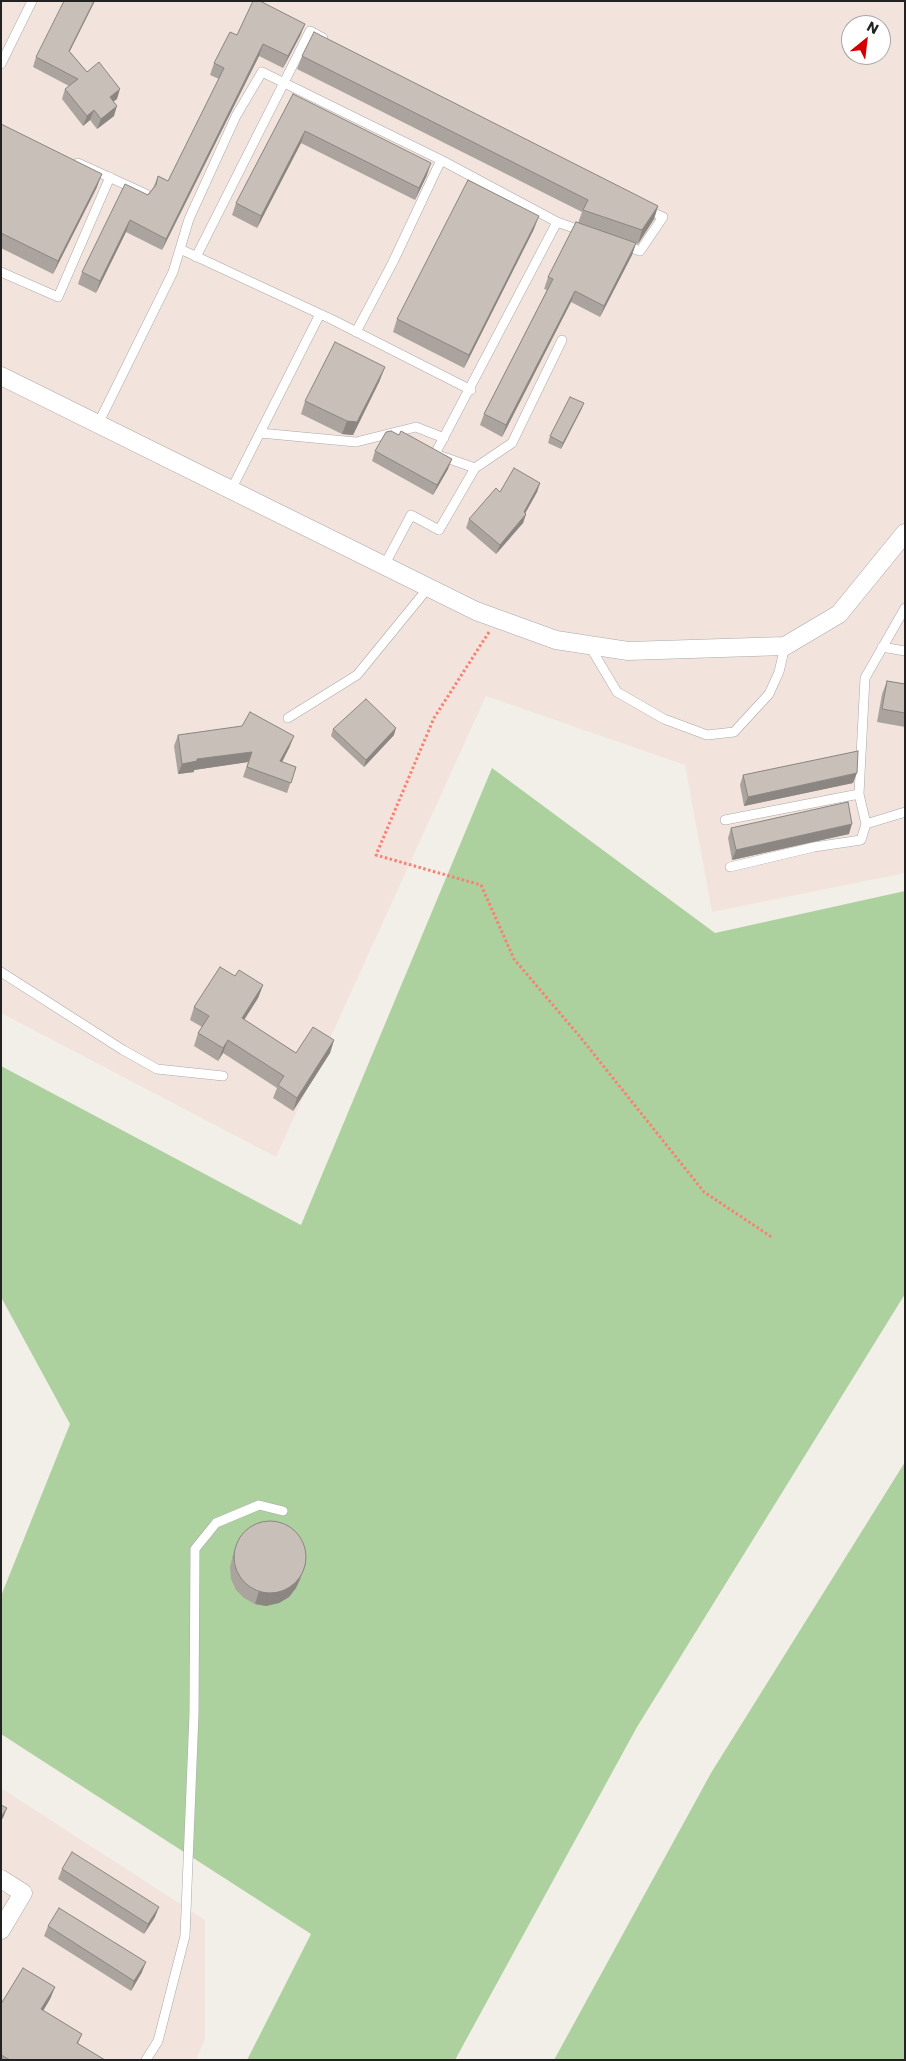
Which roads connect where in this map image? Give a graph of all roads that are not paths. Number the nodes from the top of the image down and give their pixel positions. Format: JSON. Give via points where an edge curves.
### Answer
{"nodes":[{"id":1,"x":32,"y":1,"type":"edge"},
{"id":2,"x":301,"y":27,"type":"edge"},
{"id":3,"x":310,"y":31,"type":"junction"},
{"id":4,"x":335,"y":44,"type":"edge"},
{"id":5,"x":1,"y":64,"type":"edge"},
{"id":6,"x":283,"y":82,"type":"junction"},
{"id":7,"x":70,"y":159,"type":"edge"},
{"id":8,"x":441,"y":160,"type":"junction"},
{"id":9,"x":110,"y":178,"type":"junction"},
{"id":10,"x":146,"y":194,"type":"edge"},
{"id":11,"x":638,"y":206,"type":"edge"},
{"id":12,"x":557,"y":222,"type":"junction"},
{"id":13,"x":594,"y":235,"type":"edge"},
{"id":14,"x":612,"y":241,"type":"edge"},
{"id":15,"x":180,"y":249,"type":"junction"},
{"id":16,"x":196,"y":257,"type":"junction"},
{"id":17,"x":1,"y":272,"type":"edge"},
{"id":18,"x":320,"y":314,"type":"junction"},
{"id":19,"x":356,"y":332,"type":"junction"},
{"id":20,"x":562,"y":340,"type":"dead end"},
{"id":21,"x":1,"y":376,"type":"edge"},
{"id":22,"x":471,"y":390,"type":"junction"},
{"id":23,"x":98,"y":424,"type":"junction"},
{"id":24,"x":260,"y":433,"type":"junction"},
{"id":25,"x":444,"y":438,"type":"junction"},
{"id":26,"x":475,"y":468,"type":"junction"},
{"id":27,"x":231,"y":490,"type":"junction"},
{"id":28,"x":905,"y":533,"type":"edge"},
{"id":29,"x":384,"y":566,"type":"junction"},
{"id":30,"x":428,"y":588,"type":"junction"},
{"id":31,"x":905,"y":608,"type":"edge"},
{"id":32,"x":589,"y":645,"type":"junction"},
{"id":33,"x":785,"y":646,"type":"junction"},
{"id":34,"x":882,"y":647,"type":"junction"},
{"id":35,"x":905,"y":651,"type":"edge"},
{"id":36,"x":288,"y":718,"type":"dead end"},
{"id":37,"x":859,"y":794,"type":"junction"},
{"id":38,"x":905,"y":812,"type":"edge"},
{"id":39,"x":725,"y":820,"type":"dead end"},
{"id":40,"x":866,"y":824,"type":"junction"},
{"id":41,"x":730,"y":867,"type":"dead end"},
{"id":42,"x":1,"y":972,"type":"edge"},
{"id":43,"x":224,"y":1076,"type":"dead end"},
{"id":44,"x":283,"y":1512,"type":"dead end"},
{"id":45,"x":1,"y":1879,"type":"edge"},
{"id":46,"x":1,"y":1930,"type":"edge"},
{"id":47,"x":146,"y":2060,"type":"edge"}],
"edges":[{"from":1,"to":5,"type":"lane"},
{"from":2,"to":3,"type":"lane"},
{"from":3,"to":4,"type":"lane"},
{"from":3,"to":6,"type":"lane"},
{"from":6,"to":8,"type":"lane"},
{"from":6,"to":15,"type":"lane","via":[[262,72],[232,124],[189,219]]},
{"from":6,"to":16,"type":"lane"},
{"from":7,"to":9,"type":"lane"},
{"from":8,"to":12,"type":"lane"},
{"from":8,"to":19,"type":"lane"},
{"from":9,"to":10,"type":"lane"},
{"from":9,"to":17,"type":"lane","via":[[58,297]]},
{"from":11,"to":14,"type":"lane","via":[[662,217],[640,251]]},
{"from":12,"to":13,"type":"lane"},
{"from":12,"to":22,"type":"lane"},
{"from":15,"to":16,"type":"lane"},
{"from":15,"to":23,"type":"lane","via":[[173,272]]},
{"from":16,"to":18,"type":"lane"},
{"from":18,"to":19,"type":"lane"},
{"from":18,"to":24,"type":"lane"},
{"from":19,"to":22,"type":"lane"},
{"from":20,"to":26,"type":"lane","via":[[512,443]]},
{"from":21,"to":23,"type":"street"},
{"from":22,"to":25,"type":"lane"},
{"from":23,"to":27,"type":"street"},
{"from":24,"to":25,"type":"lane","via":[[356,442],[416,427]]},
{"from":24,"to":27,"type":"lane"},
{"from":25,"to":26,"type":"lane","via":[[435,454]]},
{"from":26,"to":29,"type":"lane","via":[[439,530],[411,515]]},
{"from":27,"to":29,"type":"street"},
{"from":28,"to":33,"type":"street","via":[[839,614]]},
{"from":29,"to":30,"type":"street"},
{"from":30,"to":32,"type":"street","via":[[476,611],[556,640]]},
{"from":30,"to":36,"type":"lane","via":[[357,675]]},
{"from":31,"to":34,"type":"lane"},
{"from":32,"to":33,"type":"street","via":[[628,651]]},
{"from":32,"to":33,"type":"lane","via":[[616,692],[664,719],[707,735],[734,732],[769,694],[779,672]]},
{"from":34,"to":35,"type":"lane"},
{"from":34,"to":37,"type":"lane","via":[[864,678]]},
{"from":37,"to":39,"type":"lane"},
{"from":37,"to":40,"type":"lane"},
{"from":38,"to":40,"type":"lane"},
{"from":40,"to":41,"type":"lane","via":[[861,840],[814,847]]},
{"from":42,"to":43,"type":"lane","via":[[157,1069]]},
{"from":44,"to":47,"type":"lane","via":[[259,1505],[216,1523],[195,1549],[194,1714],[185,1936],[158,2041]]},
{"from":45,"to":46,"type":"street","via":[[23,1893]]}]}
